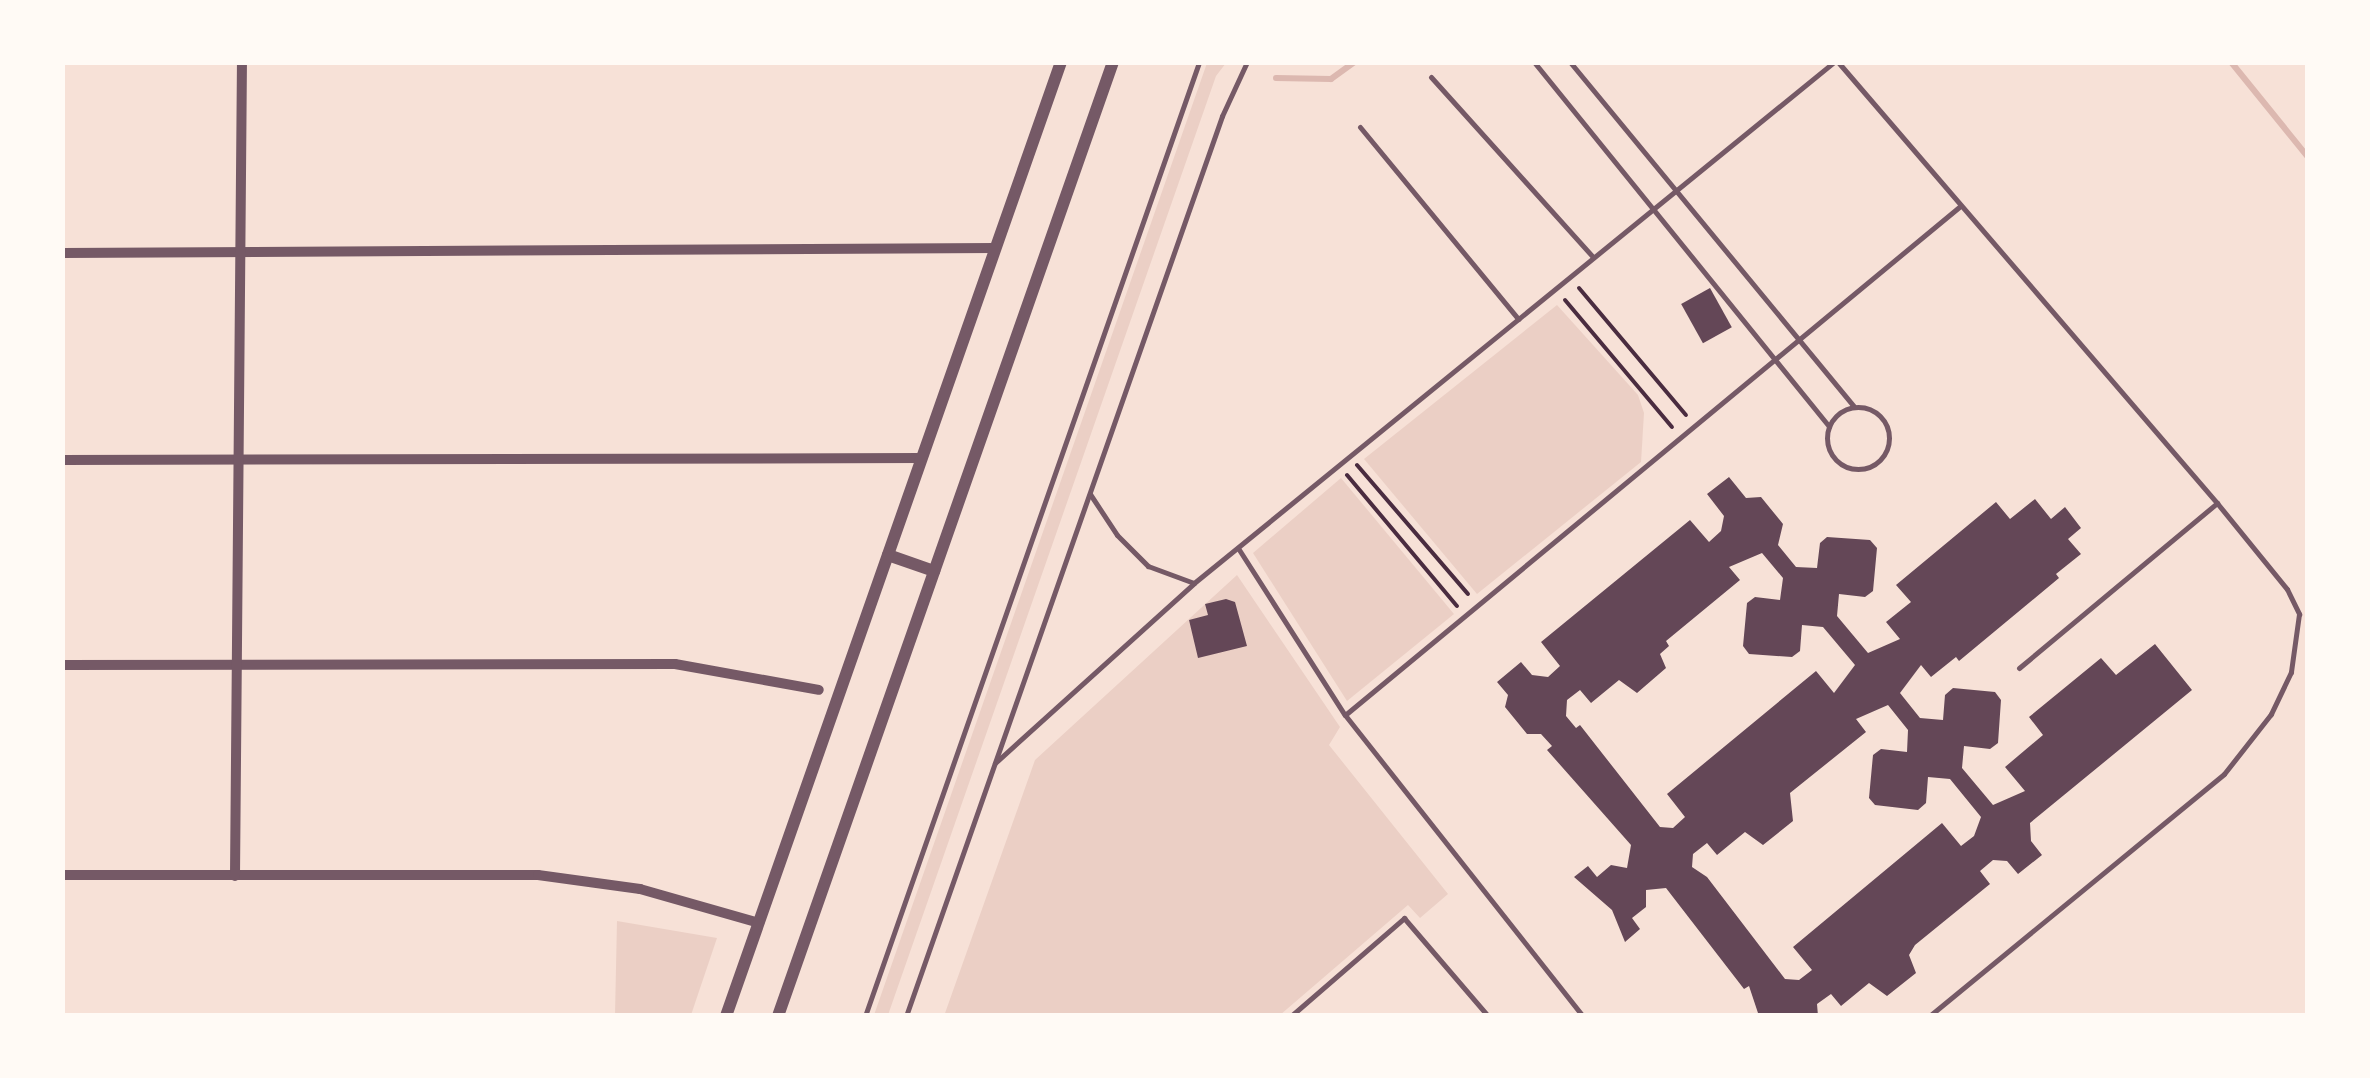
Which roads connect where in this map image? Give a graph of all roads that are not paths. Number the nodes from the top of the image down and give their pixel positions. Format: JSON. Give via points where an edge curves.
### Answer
{"nodes":[{"id":1,"x":242,"y":62,"type":"edge"},
{"id":2,"x":1061,"y":62,"type":"edge"},
{"id":3,"x":1113,"y":62,"type":"edge"},
{"id":4,"x":1199,"y":62,"type":"edge"},
{"id":5,"x":1247,"y":62,"type":"edge"},
{"id":6,"x":1534,"y":62,"type":"edge"},
{"id":7,"x":1570,"y":62,"type":"edge"},
{"id":8,"x":1836,"y":62,"type":"edge"},
{"id":9,"x":1431,"y":77,"type":"dead end"},
{"id":10,"x":1360,"y":127,"type":"dead end"},
{"id":11,"x":1674,"y":190,"type":"junction"},
{"id":12,"x":1652,"y":206,"type":"junction"},
{"id":13,"x":1960,"y":206,"type":"junction"},
{"id":14,"x":996,"y":248,"type":"junction"},
{"id":15,"x":62,"y":254,"type":"edge"},
{"id":16,"x":241,"y":254,"type":"junction"},
{"id":17,"x":1592,"y":256,"type":"junction"},
{"id":18,"x":1518,"y":320,"type":"junction"},
{"id":19,"x":1800,"y":342,"type":"junction"},
{"id":20,"x":1780,"y":360,"type":"junction"},
{"id":21,"x":1854,"y":406,"type":"junction"},
{"id":22,"x":1829,"y":426,"type":"junction"},
{"id":23,"x":922,"y":458,"type":"junction"},
{"id":24,"x":62,"y":460,"type":"edge"},
{"id":25,"x":240,"y":462,"type":"junction"},
{"id":26,"x":1090,"y":493,"type":"junction"},
{"id":27,"x":2217,"y":503,"type":"junction"},
{"id":28,"x":1238,"y":548,"type":"junction"},
{"id":29,"x":888,"y":555,"type":"junction"},
{"id":30,"x":934,"y":571,"type":"junction"},
{"id":31,"x":1194,"y":583,"type":"junction"},
{"id":32,"x":62,"y":665,"type":"edge"},
{"id":33,"x":237,"y":666,"type":"junction"},
{"id":34,"x":2019,"y":668,"type":"dead end"},
{"id":35,"x":819,"y":690,"type":"dead end"},
{"id":36,"x":1345,"y":714,"type":"junction"},
{"id":37,"x":994,"y":763,"type":"junction"},
{"id":38,"x":62,"y":875,"type":"edge"},
{"id":39,"x":236,"y":876,"type":"junction"},
{"id":40,"x":759,"y":923,"type":"junction"},
{"id":41,"x":726,"y":1016,"type":"edge"},
{"id":42,"x":778,"y":1016,"type":"edge"},
{"id":43,"x":865,"y":1016,"type":"edge"},
{"id":44,"x":906,"y":1016,"type":"edge"},
{"id":45,"x":1291,"y":1016,"type":"edge"},
{"id":46,"x":1488,"y":1016,"type":"edge"},
{"id":47,"x":1583,"y":1016,"type":"edge"},
{"id":48,"x":1929,"y":1016,"type":"edge"}],
"edges":[{"from":1,"to":16,"type":"street"},
{"from":2,"to":14,"type":"street"},
{"from":3,"to":30,"type":"street"},
{"from":4,"to":43,"type":"lane"},
{"from":5,"to":26,"type":"lane"},
{"from":6,"to":12,"type":"lane"},
{"from":7,"to":11,"type":"lane"},
{"from":8,"to":11,"type":"lane"},
{"from":8,"to":13,"type":"lane"},
{"from":9,"to":17,"type":"lane"},
{"from":10,"to":18,"type":"lane"},
{"from":11,"to":12,"type":"lane"},
{"from":11,"to":19,"type":"lane"},
{"from":12,"to":17,"type":"lane"},
{"from":12,"to":20,"type":"lane"},
{"from":13,"to":19,"type":"lane"},
{"from":13,"to":27,"type":"lane"},
{"from":14,"to":16,"type":"street"},
{"from":14,"to":23,"type":"street"},
{"from":15,"to":16,"type":"street"},
{"from":16,"to":25,"type":"street"},
{"from":17,"to":18,"type":"lane"},
{"from":18,"to":28,"type":"lane"},
{"from":19,"to":20,"type":"lane"},
{"from":19,"to":21,"type":"lane"},
{"from":20,"to":22,"type":"lane"},
{"from":20,"to":36,"type":"lane"},
{"from":21,"to":22,"type":"lane"},
{"from":21,"to":22,"type":"lane","via":[[1883,418],[1890,439],[1882,459],[1863,469],[1842,465],[1828,448]]},
{"from":23,"to":25,"type":"street"},
{"from":23,"to":29,"type":"street"},
{"from":24,"to":25,"type":"street"},
{"from":25,"to":33,"type":"street"},
{"from":26,"to":31,"type":"lane","via":[[1148,566]]},
{"from":26,"to":37,"type":"lane"},
{"from":27,"to":34,"type":"lane"},
{"from":27,"to":48,"type":"lane","via":[[2288,589],[2300,614],[2291,672],[2271,714],[2224,774]]},
{"from":28,"to":31,"type":"lane"},
{"from":28,"to":36,"type":"lane"},
{"from":29,"to":30,"type":"street"},
{"from":29,"to":40,"type":"street"},
{"from":30,"to":42,"type":"street"},
{"from":31,"to":37,"type":"lane"},
{"from":32,"to":33,"type":"street"},
{"from":33,"to":35,"type":"street","via":[[675,664]]},
{"from":33,"to":39,"type":"street"},
{"from":36,"to":47,"type":"lane"},
{"from":37,"to":44,"type":"lane"},
{"from":38,"to":39,"type":"street"},
{"from":39,"to":40,"type":"street","via":[[538,874],[640,890]]},
{"from":40,"to":41,"type":"street"},
{"from":45,"to":46,"type":"lane","via":[[1404,918]]}]}
